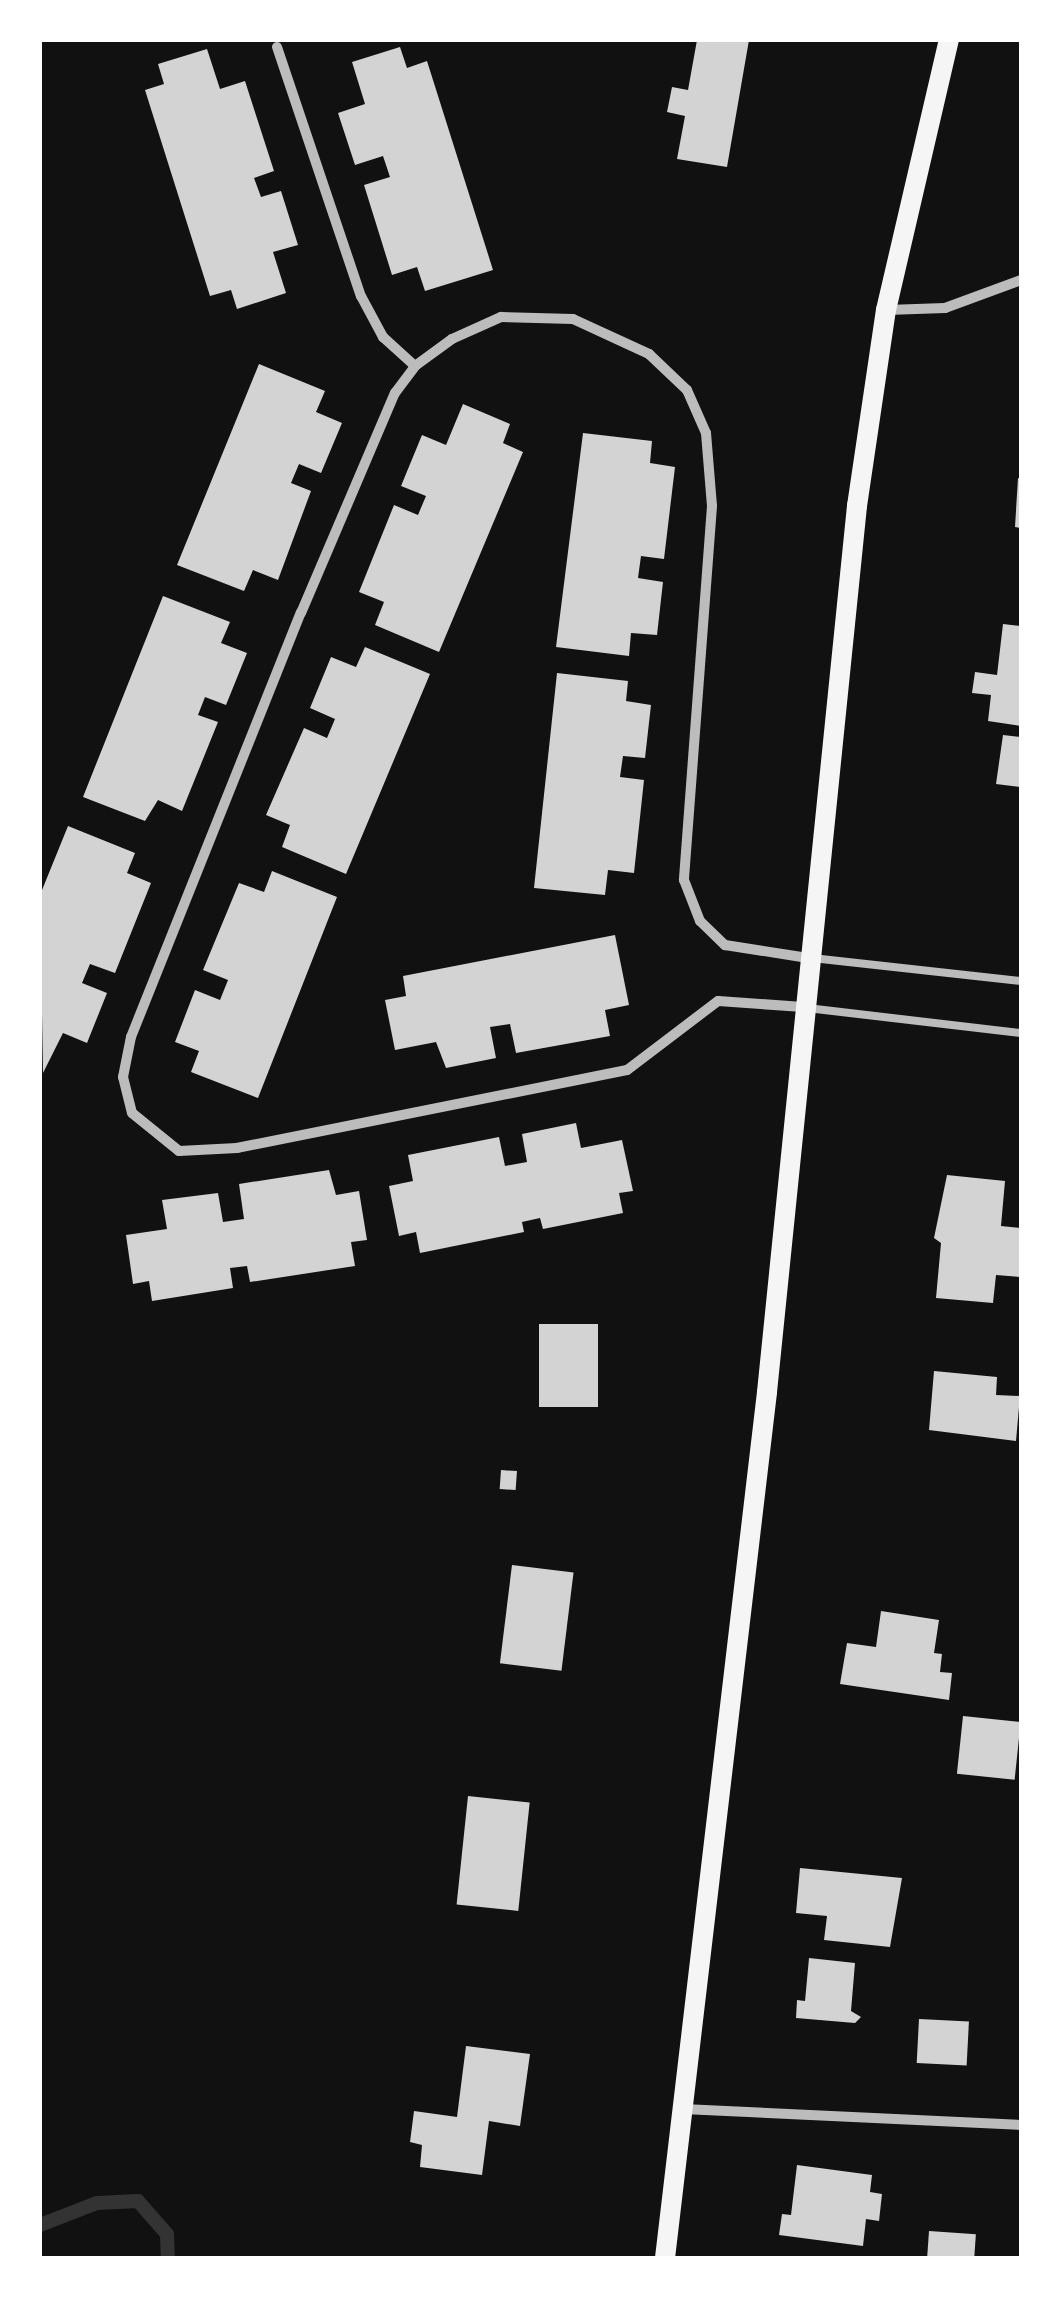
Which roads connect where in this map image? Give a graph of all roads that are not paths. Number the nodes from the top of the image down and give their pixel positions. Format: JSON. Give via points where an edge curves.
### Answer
{"nodes":[{"id":1,"x":949,"y":40,"type":"edge"},
{"id":2,"x":277,"y":48,"type":"dead end"},
{"id":3,"x":1021,"y":280,"type":"edge"},
{"id":4,"x":886,"y":310,"type":"junction"},
{"id":5,"x":415,"y":366,"type":"junction"},
{"id":6,"x":808,"y":958,"type":"junction"},
{"id":7,"x":1021,"y":981,"type":"edge"},
{"id":8,"x":802,"y":1007,"type":"junction"},
{"id":9,"x":1021,"y":1033,"type":"edge"},
{"id":10,"x":683,"y":2109,"type":"junction"},
{"id":11,"x":1021,"y":2125,"type":"edge"},
{"id":12,"x":665,"y":2258,"type":"edge"}],
"edges":[{"from":1,"to":4,"type":"main road"},
{"from":2,"to":5,"type":"street","via":[[361,296],[383,337]]},
{"from":3,"to":4,"type":"street","via":[[946,308]]},
{"from":4,"to":6,"type":"main road","via":[[840,641]]},
{"from":5,"to":6,"type":"street","via":[[452,339],[502,317],[548,314],[622,338],[687,390],[706,433],[712,506],[684,880],[691,908],[726,945]]},
{"from":5,"to":8,"type":"street","via":[[395,393],[301,614],[132,1037],[123,1077],[132,1113],[179,1151],[236,1148],[615,1073],[718,1002]]},
{"from":6,"to":7,"type":"lane"},
{"from":6,"to":8,"type":"main road"},
{"from":8,"to":9,"type":"lane"},
{"from":8,"to":10,"type":"main road","via":[[767,1392]]},
{"from":10,"to":11,"type":"street"},
{"from":10,"to":12,"type":"main road"}]}
